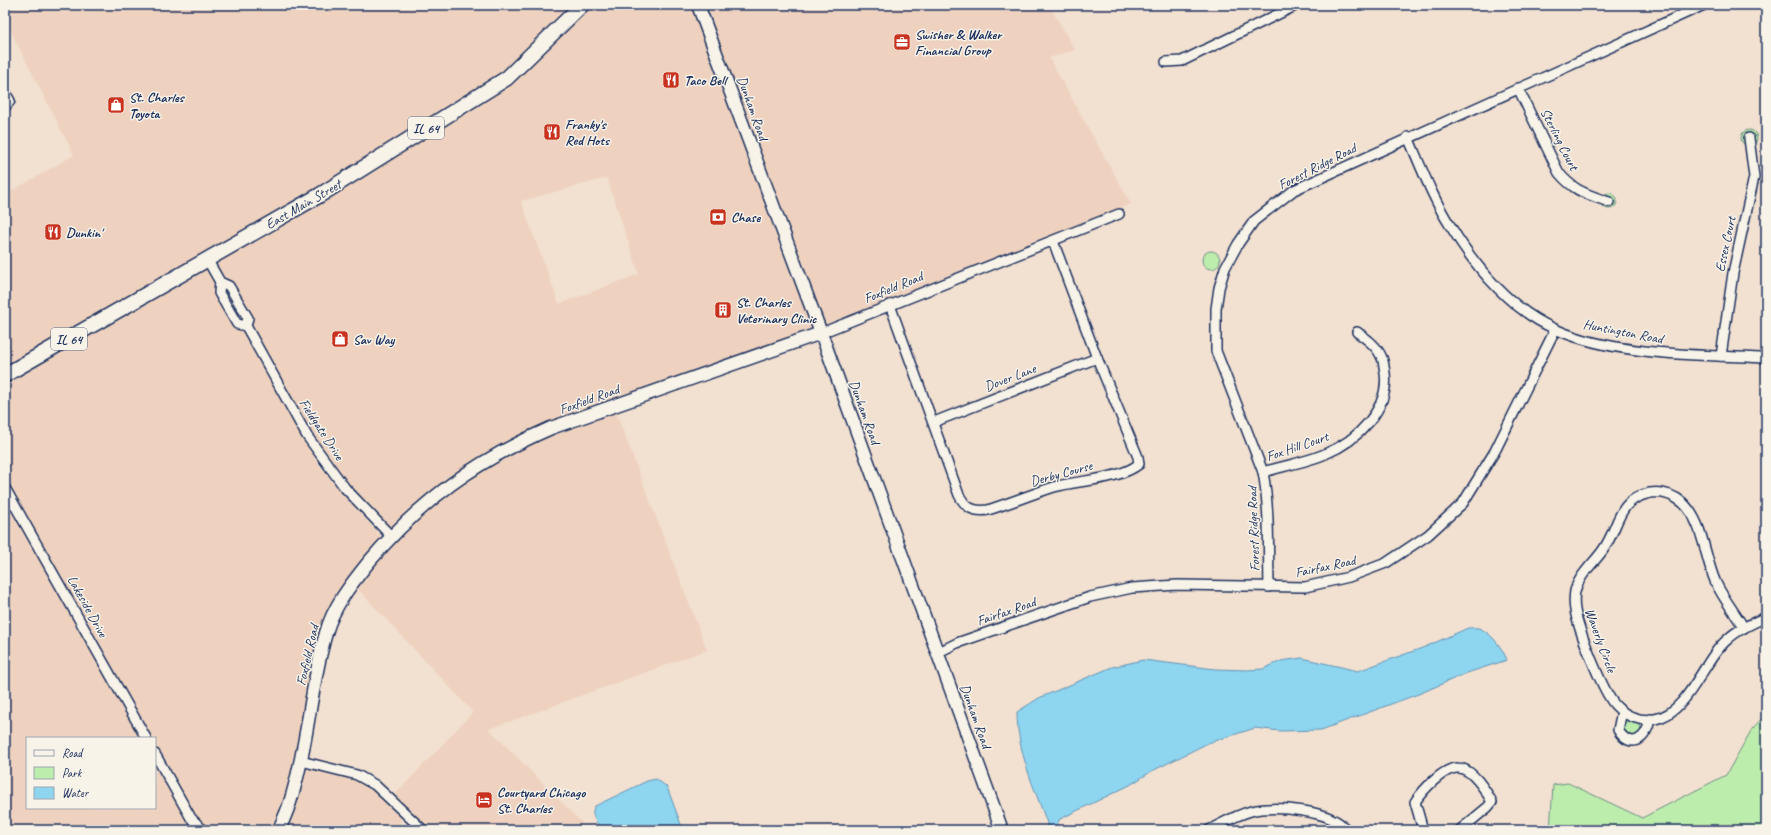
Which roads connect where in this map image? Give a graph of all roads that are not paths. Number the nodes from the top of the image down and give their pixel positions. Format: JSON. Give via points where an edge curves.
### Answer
{"nodes":[{"id":1,"x":582,"y":5,"type":"edge"},
{"id":2,"x":698,"y":5,"type":"edge"},
{"id":3,"x":1298,"y":5,"type":"edge"},
{"id":4,"x":1704,"y":5,"type":"edge"},
{"id":5,"x":1166,"y":62,"type":"dead end"},
{"id":6,"x":1518,"y":88,"type":"junction"},
{"id":7,"x":5,"y":92,"type":"edge"},
{"id":8,"x":5,"y":107,"type":"edge"},
{"id":9,"x":1408,"y":137,"type":"junction"},
{"id":10,"x":1748,"y":138,"type":"dead end"},
{"id":11,"x":1610,"y":202,"type":"dead end"},
{"id":12,"x":1119,"y":214,"type":"dead end"},
{"id":13,"x":1053,"y":241,"type":"junction"},
{"id":14,"x":207,"y":259,"type":"junction"},
{"id":15,"x":890,"y":304,"type":"junction"},
{"id":16,"x":1555,"y":330,"type":"junction"},
{"id":17,"x":1357,"y":332,"type":"dead end"},
{"id":18,"x":820,"y":333,"type":"junction"},
{"id":19,"x":1721,"y":356,"type":"junction"},
{"id":20,"x":1097,"y":358,"type":"junction"},
{"id":21,"x":1766,"y":358,"type":"edge"},
{"id":22,"x":5,"y":375,"type":"edge"},
{"id":23,"x":934,"y":422,"type":"junction"},
{"id":24,"x":1263,"y":472,"type":"junction"},
{"id":25,"x":5,"y":488,"type":"edge"},
{"id":26,"x":391,"y":536,"type":"junction"},
{"id":27,"x":1269,"y":587,"type":"junction"},
{"id":28,"x":1766,"y":617,"type":"edge"},
{"id":29,"x":1744,"y":628,"type":"junction"},
{"id":30,"x":937,"y":653,"type":"junction"},
{"id":31,"x":1622,"y":712,"type":"junction"},
{"id":32,"x":1650,"y":719,"type":"junction"},
{"id":33,"x":145,"y":737,"type":"edge"},
{"id":34,"x":156,"y":756,"type":"edge"},
{"id":35,"x":301,"y":761,"type":"junction"},
{"id":36,"x":202,"y":830,"type":"edge"},
{"id":37,"x":279,"y":830,"type":"edge"},
{"id":38,"x":423,"y":830,"type":"edge"},
{"id":39,"x":1002,"y":830,"type":"edge"},
{"id":40,"x":1209,"y":830,"type":"edge"},
{"id":41,"x":1346,"y":830,"type":"edge"},
{"id":42,"x":1423,"y":830,"type":"edge"},
{"id":43,"x":1460,"y":830,"type":"edge"}],
"edges":[{"from":1,"to":14,"type":"main road","name":"East Main Street","number":"IL 64","via":[[507,78],[320,195]]},
{"from":2,"to":18,"type":"street","name":"Dunham Road"},
{"from":3,"to":5,"type":"street","via":[[1182,60]]},
{"from":4,"to":6,"type":"street","name":"Forest Ridge Road"},
{"from":6,"to":9,"type":"street","name":"Forest Ridge Road"},
{"from":6,"to":11,"type":"street","name":"Sterling Court","via":[[1567,182],[1574,189]]},
{"from":7,"to":8,"type":"street","via":[[10,101]]},
{"from":9,"to":16,"type":"street","name":"Huntington Road","via":[[1450,226],[1486,277],[1528,314]]},
{"from":9,"to":24,"type":"street","name":"Forest Ridge Road","via":[[1294,190],[1273,204],[1254,221],[1225,268],[1216,309],[1216,350]]},
{"from":10,"to":19,"type":"street","name":"Essex Court","via":[[1754,177],[1733,273]]},
{"from":12,"to":13,"type":"street","name":"Foxfield Road"},
{"from":13,"to":15,"type":"street","name":"Foxfield Road"},
{"from":13,"to":20,"type":"street","name":"Derby Course"},
{"from":14,"to":22,"type":"main road","name":"East Main Street","number":"IL 64"},
{"from":14,"to":26,"type":"street","name":"Fieldgate Drive","via":[[220,282],[219,293],[237,324],[246,326],[307,436],[345,488]]},
{"from":15,"to":18,"type":"street","name":"Foxfield Road"},
{"from":15,"to":23,"type":"street","name":"Derby Course"},
{"from":16,"to":19,"type":"street","name":"Huntington Road","via":[[1599,343],[1668,354]]},
{"from":16,"to":27,"type":"street","name":"Fairfax Road","via":[[1495,451],[1463,503],[1428,535],[1386,563],[1349,577],[1305,587]]},
{"from":17,"to":24,"type":"street","name":"Fox Hill Court","via":[[1375,346],[1383,359],[1386,380],[1381,402],[1370,422],[1352,438],[1326,454]]},
{"from":18,"to":26,"type":"street","name":"Foxfield Road","via":[[551,428],[525,440],[463,475],[437,494]]},
{"from":18,"to":30,"type":"street","name":"Dunham Road"},
{"from":19,"to":21,"type":"street","name":"Huntington Road"},
{"from":20,"to":23,"type":"street","name":"Dover Lane"},
{"from":20,"to":23,"type":"street","name":"Derby Course","via":[[1138,457],[1139,464],[1134,468],[1055,487],[988,510],[978,511],[968,508],[959,495]]},
{"from":24,"to":27,"type":"street","name":"Forest Ridge Road","via":[[1267,491]]},
{"from":25,"to":33,"type":"street","name":"Lakeside Drive"},
{"from":26,"to":35,"type":"street","name":"Foxfield Road","via":[[352,582],[337,606],[326,631]]},
{"from":27,"to":30,"type":"street","name":"Fairfax Road","via":[[1177,585],[1132,588],[1090,597],[957,643]]},
{"from":28,"to":29,"type":"street","name":"Waverly Circle"},
{"from":29,"to":31,"type":"street","name":"Waverly Circle","via":[[1716,583],[1690,510],[1669,494],[1657,492],[1634,498],[1624,507],[1603,551],[1582,576],[1575,590],[1574,600],[1578,625],[1608,697]]},
{"from":29,"to":32,"type":"street","name":"Waverly Circle","via":[[1728,638],[1678,705],[1668,713]]},
{"from":30,"to":39,"type":"street","name":"Dunham Road"},
{"from":31,"to":32,"type":"street","name":"Waverly Circle","via":[[1644,720]]},
{"from":31,"to":32,"type":"street","via":[[1618,730],[1621,736],[1628,740],[1637,741],[1645,734]]},
{"from":34,"to":36,"type":"street","via":[[191,818]]},
{"from":35,"to":37,"type":"street","name":"Foxfield Road","via":[[291,800]]},
{"from":35,"to":38,"type":"street","via":[[357,775],[374,785]]},
{"from":40,"to":41,"type":"street","via":[[1233,817],[1267,808],[1323,815],[1333,819]]},
{"from":42,"to":43,"type":"street","via":[[1415,802],[1419,794],[1444,772],[1456,767],[1468,771],[1492,802]]}]}
